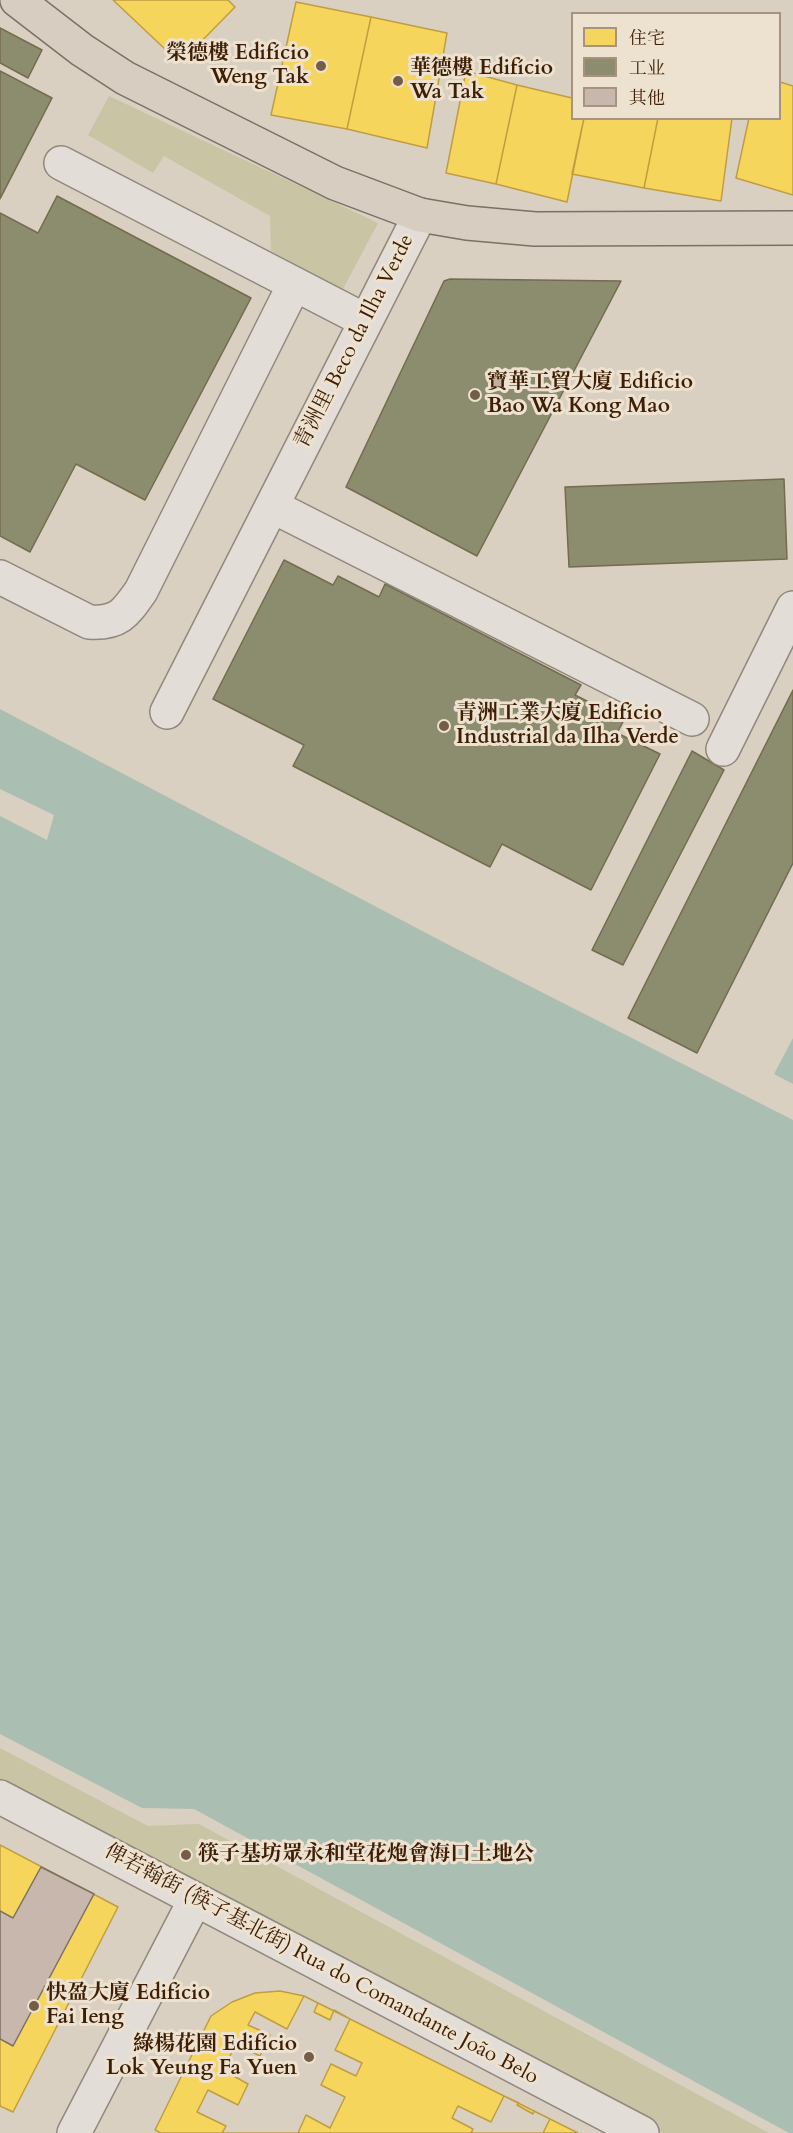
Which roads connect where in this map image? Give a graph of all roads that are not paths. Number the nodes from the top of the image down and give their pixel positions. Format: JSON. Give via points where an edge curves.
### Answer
{"nodes":[{"id":1,"x":17,"y":0,"type":"edge"},
{"id":2,"x":61,"y":163,"type":"dead end"},
{"id":3,"x":420,"y":214,"type":"junction"},
{"id":4,"x":793,"y":228,"type":"edge"},
{"id":5,"x":294,"y":285,"type":"junction"},
{"id":6,"x":366,"y":321,"type":"junction"},
{"id":7,"x":272,"y":506,"type":"junction"},
{"id":8,"x":0,"y":577,"type":"edge"},
{"id":9,"x":793,"y":608,"type":"edge"},
{"id":10,"x":167,"y":712,"type":"dead end"},
{"id":11,"x":693,"y":719,"type":"dead end"},
{"id":12,"x":723,"y":749,"type":"dead end"},
{"id":13,"x":0,"y":1797,"type":"edge"},
{"id":14,"x":195,"y":1900,"type":"junction"},
{"id":15,"x":74,"y":2133,"type":"edge"},
{"id":16,"x":642,"y":2133,"type":"edge"}],
"edges":[{"from":1,"to":3,"type":"main road","via":[[78,57],[336,183]]},
{"from":2,"to":5,"type":"street"},
{"from":3,"to":4,"type":"main road","via":[[535,229]]},
{"from":3,"to":6,"type":"street","name":"青洲里 Beco da Ilha Verde"},
{"from":5,"to":6,"type":"street"},
{"from":5,"to":8,"type":"street","via":[[130,608],[115,620],[89,622]]},
{"from":6,"to":7,"type":"street","name":"青洲里 Beco da Ilha Verde"},
{"from":7,"to":10,"type":"street","name":"青洲里 Beco da Ilha Verde"},
{"from":7,"to":11,"type":"street"},
{"from":9,"to":12,"type":"street"},
{"from":13,"to":14,"type":"street","name":"俾若翰街 (筷子基北街) Rua do Comandante João Belo"},
{"from":14,"to":15,"type":"street"},
{"from":14,"to":16,"type":"street","name":"俾若翰街 (筷子基北街) Rua do Comandante João Belo"}]}
